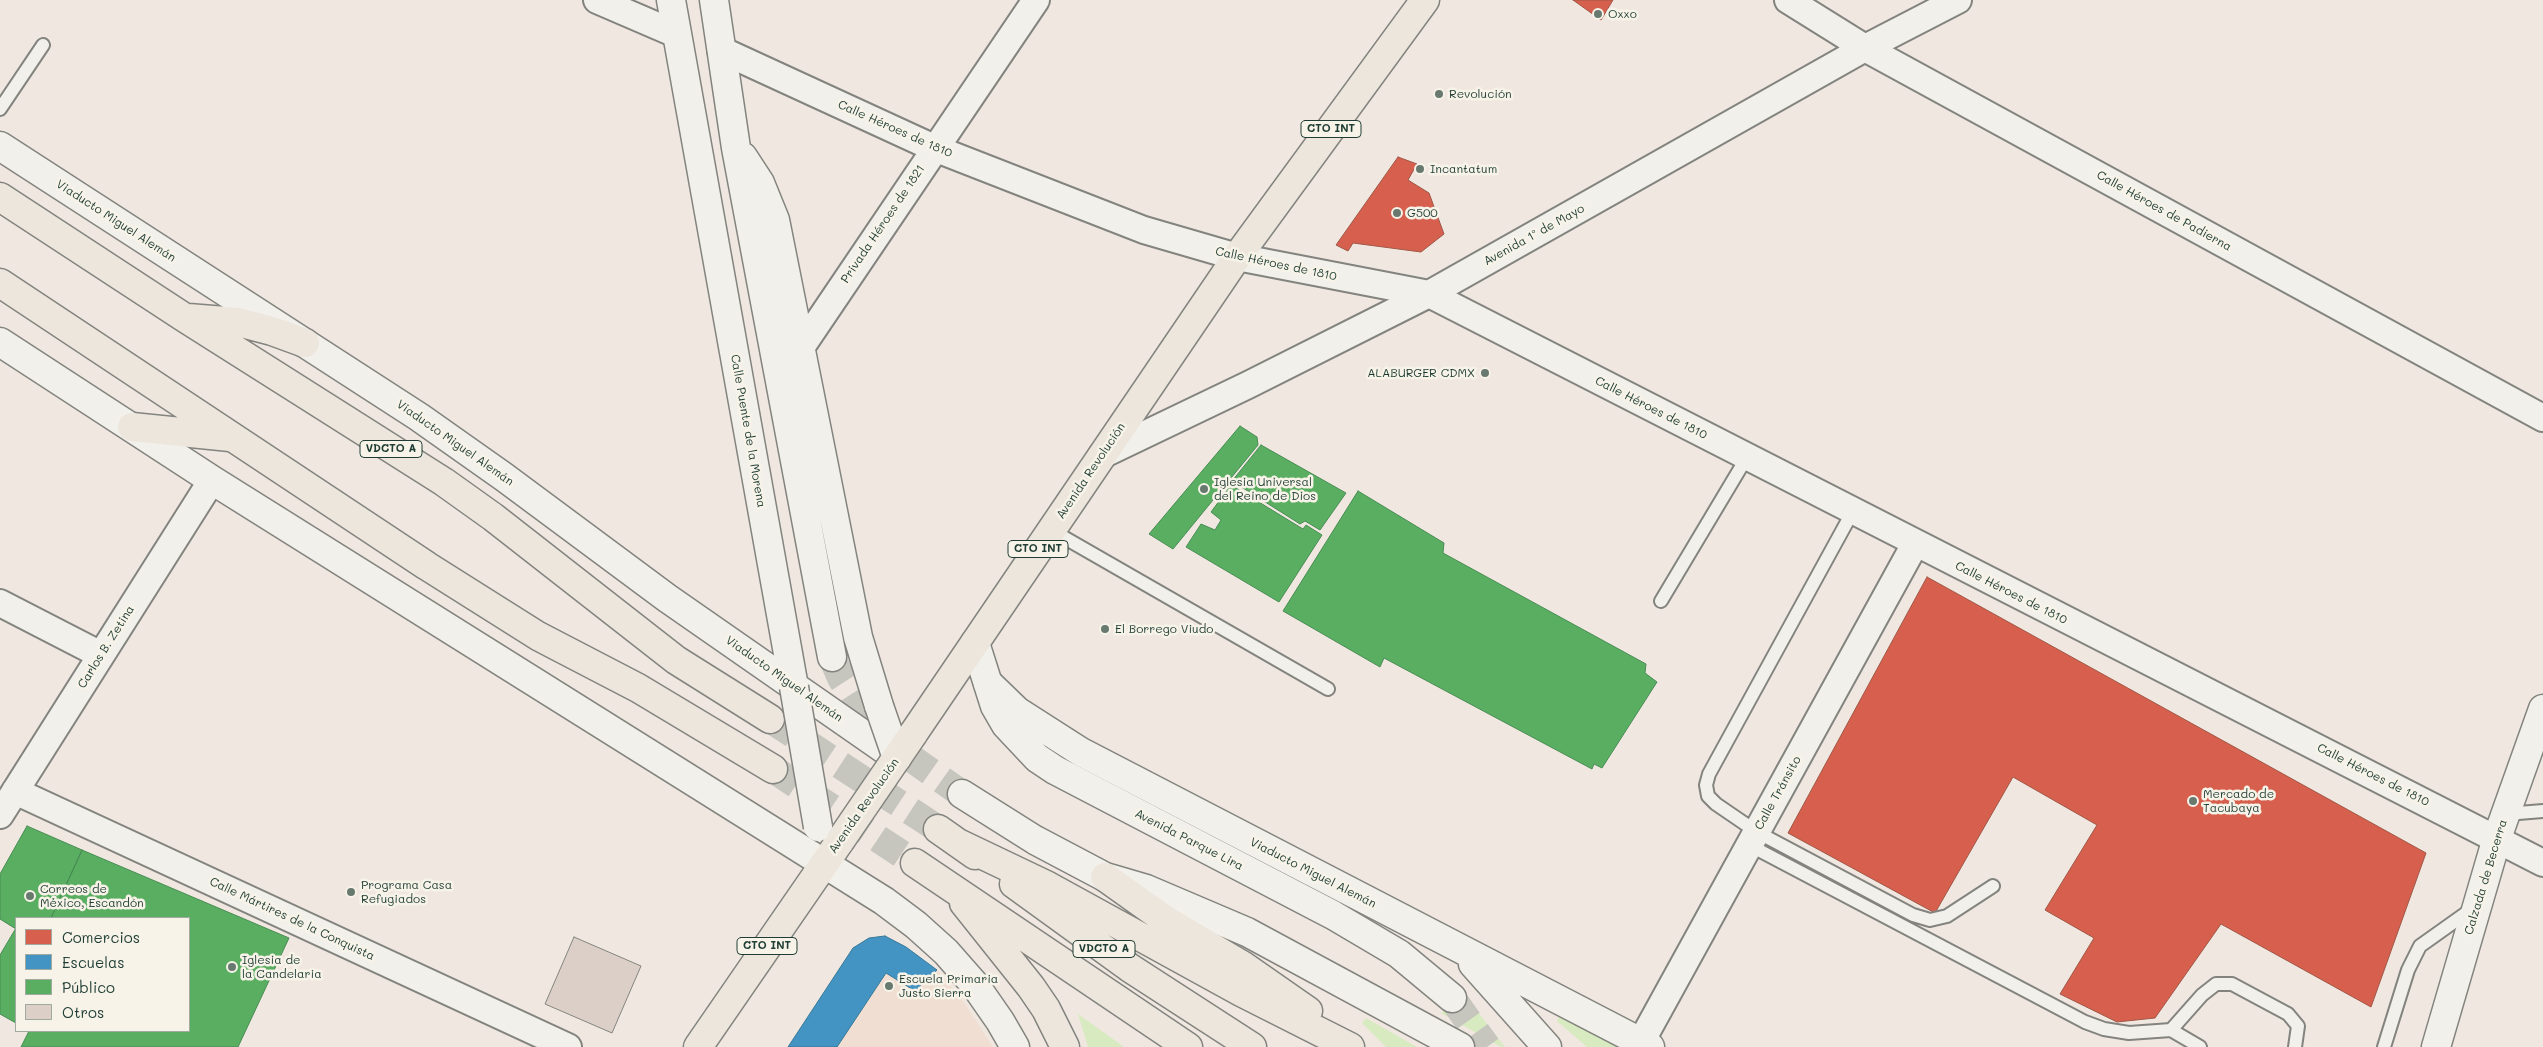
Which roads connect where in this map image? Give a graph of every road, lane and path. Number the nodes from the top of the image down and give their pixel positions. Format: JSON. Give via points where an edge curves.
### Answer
{"nodes":[{"id":1,"x":598,"y":0,"type":"edge"},
{"id":2,"x":671,"y":0,"type":"edge"},
{"id":3,"x":714,"y":0,"type":"edge"},
{"id":4,"x":1036,"y":0,"type":"edge"},
{"id":5,"x":1425,"y":0,"type":"edge"},
{"id":6,"x":1788,"y":0,"type":"edge"},
{"id":7,"x":1958,"y":0,"type":"edge"},
{"id":8,"x":676,"y":34,"type":"junction"},
{"id":9,"x":43,"y":45,"type":"dead end"},
{"id":10,"x":1865,"y":48,"type":"junction"},
{"id":11,"x":721,"y":50,"type":"junction"},
{"id":12,"x":0,"y":109,"type":"edge"},
{"id":13,"x":0,"y":146,"type":"edge"},
{"id":14,"x":736,"y":148,"type":"junction"},
{"id":15,"x":934,"y":148,"type":"junction"},
{"id":16,"x":0,"y":197,"type":"edge"},
{"id":17,"x":1237,"y":257,"type":"junction"},
{"id":18,"x":0,"y":283,"type":"edge"},
{"id":19,"x":1429,"y":294,"type":"junction"},
{"id":20,"x":185,"y":318,"type":"junction"},
{"id":21,"x":0,"y":342,"type":"edge"},
{"id":22,"x":305,"y":343,"type":"junction"},
{"id":23,"x":800,"y":350,"type":"junction"},
{"id":24,"x":2543,"y":418,"type":"edge"},
{"id":25,"x":132,"y":427,"type":"junction"},
{"id":26,"x":233,"y":438,"type":"junction"},
{"id":27,"x":1102,"y":455,"type":"junction"},
{"id":28,"x":1746,"y":457,"type":"junction"},
{"id":29,"x":212,"y":480,"type":"junction"},
{"id":30,"x":1853,"y":511,"type":"junction"},
{"id":31,"x":1051,"y":530,"type":"junction"},
{"id":32,"x":1915,"y":544,"type":"junction"},
{"id":33,"x":1661,"y":601,"type":"dead end"},
{"id":34,"x":0,"y":603,"type":"edge"},
{"id":35,"x":975,"y":643,"type":"junction"},
{"id":36,"x":101,"y":654,"type":"junction"},
{"id":37,"x":832,"y":657,"type":"tunnel mouth"},
{"id":38,"x":788,"y":677,"type":"junction"},
{"id":39,"x":988,"y":683,"type":"junction"},
{"id":40,"x":1328,"y":689,"type":"dead end"},
{"id":41,"x":2543,"y":709,"type":"edge"},
{"id":42,"x":770,"y":719,"type":"tunnel mouth"},
{"id":43,"x":897,"y":758,"type":"junction"},
{"id":44,"x":773,"y":769,"type":"tunnel mouth"},
{"id":45,"x":15,"y":791,"type":"junction"},
{"id":46,"x":962,"y":794,"type":"tunnel mouth"},
{"id":47,"x":2543,"y":810,"type":"edge"},
{"id":48,"x":0,"y":815,"type":"edge"},
{"id":49,"x":2501,"y":826,"type":"junction"},
{"id":50,"x":938,"y":829,"type":"tunnel mouth"},
{"id":51,"x":829,"y":834,"type":"junction"},
{"id":52,"x":1753,"y":838,"type":"junction"},
{"id":53,"x":960,"y":844,"type":"junction"},
{"id":54,"x":824,"y":863,"type":"junction"},
{"id":55,"x":915,"y":863,"type":"tunnel mouth"},
{"id":56,"x":2543,"y":864,"type":"edge"},
{"id":57,"x":1105,"y":877,"type":"junction"},
{"id":58,"x":949,"y":884,"type":"junction"},
{"id":59,"x":1993,"y":886,"type":"dead end"},
{"id":60,"x":2476,"y":906,"type":"junction"},
{"id":61,"x":1458,"y":948,"type":"junction"},
{"id":62,"x":1452,"y":998,"type":"tunnel mouth"},
{"id":63,"x":2171,"y":1030,"type":"junction"},
{"id":64,"x":1646,"y":1044,"type":"edge"},
{"id":65,"x":568,"y":1047,"type":"edge"},
{"id":66,"x":698,"y":1047,"type":"edge"},
{"id":67,"x":1015,"y":1047,"type":"edge"},
{"id":68,"x":1066,"y":1047,"type":"edge"},
{"id":69,"x":1188,"y":1047,"type":"edge"},
{"id":70,"x":1252,"y":1047,"type":"edge"},
{"id":71,"x":1350,"y":1047,"type":"edge"},
{"id":72,"x":1355,"y":1047,"type":"edge"},
{"id":73,"x":1460,"y":1047,"type":"edge"},
{"id":74,"x":1547,"y":1047,"type":"edge"},
{"id":75,"x":2200,"y":1047,"type":"edge"},
{"id":76,"x":2295,"y":1047,"type":"edge"},
{"id":77,"x":2384,"y":1047,"type":"edge"},
{"id":78,"x":2436,"y":1047,"type":"edge"}],
"edges":[{"from":1,"to":8,"type":"street"},
{"from":2,"to":8,"type":"main road","name":"Calle Puente de la Morena"},
{"from":3,"to":11,"type":"main road"},
{"from":4,"to":15,"type":"street","name":"Privada Héroes de 1821"},
{"from":5,"to":17,"type":"main road","name":"Avenida Revolución","number":"CTO INT"},
{"from":6,"to":10,"type":"street","name":"Calle Héroes de Padierna"},
{"from":7,"to":10,"type":"street","name":"Avenida 1º de Mayo"},
{"from":8,"to":38,"type":"main road","name":"Calle Puente de la Morena"},
{"from":9,"to":12,"type":"lane"},
{"from":10,"to":19,"type":"street","name":"Avenida 1º de Mayo"},
{"from":10,"to":24,"type":"street","name":"Calle Héroes de Padierna"},
{"from":11,"to":14,"type":"main road"},
{"from":11,"to":15,"type":"street","name":"Calle Héroes de 1810"},
{"from":13,"to":22,"type":"main road","name":"Viaducto Miguel Alemán"},
{"from":14,"to":23,"type":"main road","via":[[769,201]]},
{"from":14,"to":37,"type":"main road"},
{"from":15,"to":17,"type":"street","name":"Calle Héroes de 1810","via":[[1144,230]]},
{"from":15,"to":23,"type":"street","name":"Privada Héroes de 1821"},
{"from":16,"to":20,"type":"main road","number":"VDCTO A"},
{"from":17,"to":19,"type":"street","name":"Calle Héroes de 1810"},
{"from":17,"to":27,"type":"main road","name":"Avenida Revolución","number":"CTO INT"},
{"from":18,"to":26,"type":"main road"},
{"from":19,"to":27,"type":"street","name":"Avenida 1º de Mayo"},
{"from":19,"to":28,"type":"street","name":"Calle Héroes de 1810"},
{"from":20,"to":22,"type":"main road","via":[[238,322]]},
{"from":20,"to":42,"type":"main road","number":"VDCTO A","via":[[444,482],[676,660]]},
{"from":21,"to":25,"type":"main road"},
{"from":22,"to":38,"type":"main road","name":"Viaducto Miguel Alemán","via":[[419,416],[667,598]]},
{"from":23,"to":43,"type":"main road","bridge":true,"via":[[858,637]]},
{"from":25,"to":26,"type":"main road"},
{"from":25,"to":29,"type":"main road"},
{"from":26,"to":44,"type":"main road","via":[[530,631],[638,688]]},
{"from":27,"to":31,"type":"main road","name":"Avenida Revolución","number":"CTO INT"},
{"from":28,"to":30,"type":"street","name":"Calle Héroes de 1810"},
{"from":28,"to":33,"type":"lane"},
{"from":29,"to":36,"type":"street","name":"Carlos B. Zetina"},
{"from":29,"to":54,"type":"main road"},
{"from":30,"to":32,"type":"street","name":"Calle Héroes de 1810"},
{"from":30,"to":52,"type":"lane","via":[[1709,774],[1708,796]]},
{"from":31,"to":35,"type":"main road","name":"Avenida Revolución","number":"CTO INT"},
{"from":31,"to":40,"type":"lane"},
{"from":32,"to":49,"type":"street","name":"Calle Héroes de 1810"},
{"from":32,"to":52,"type":"street","name":"Calle Tránsito"},
{"from":34,"to":36,"type":"street"},
{"from":35,"to":39,"type":"main road","name":"Avenida Parque Lira"},
{"from":35,"to":43,"type":"main road","name":"Avenida Revolución","number":"CTO INT","bridge":true},
{"from":36,"to":45,"type":"street","name":"Carlos B. Zetina"},
{"from":38,"to":43,"type":"main road","name":"Viaducto Miguel Alemán"},
{"from":38,"to":51,"type":"main road","name":"Calle Puente de la Morena","bridge":true},
{"from":39,"to":61,"type":"main road","name":"Viaducto Miguel Alemán","via":[[1017,711],[1081,752]]},
{"from":39,"to":62,"type":"main road","name":"Avenida Parque Lira","via":[[994,706],[1006,725],[1037,758],[1334,915],[1399,954]]},
{"from":41,"to":49,"type":"main road","name":"Calzada de Becerra"},
{"from":43,"to":51,"type":"main road","name":"Avenida Revolución","number":"CTO INT","bridge":true},
{"from":45,"to":48,"type":"street","name":"Carlos B. Zetina"},
{"from":45,"to":65,"type":"street","name":"Calle Mártires de la Conquista"},
{"from":46,"to":57,"type":"main road","via":[[1035,840]]},
{"from":47,"to":49,"type":"lane"},
{"from":49,"to":56,"type":"street","name":"Calle Héroes de 1810"},
{"from":49,"to":60,"type":"main road","name":"Calzada de Becerra"},
{"from":50,"to":53,"type":"main road","number":"VDCTO A"},
{"from":51,"to":54,"type":"main road","name":"Avenida Revolución","number":"CTO INT"},
{"from":52,"to":59,"type":"lane","via":[[1912,915],[1930,920],[1946,916]]},
{"from":52,"to":63,"type":"lane","via":[[2085,1022],[2128,1033]]},
{"from":52,"to":64,"type":"street","name":"Calle Tránsito"},
{"from":53,"to":70,"type":"main road","number":"VDCTO A","via":[[1130,968]]},
{"from":53,"to":71,"type":"main road","via":[[1048,886],[1224,984]]},
{"from":54,"to":66,"type":"main road","name":"Avenida Revolución","number":"CTO INT"},
{"from":54,"to":67,"type":"main road","via":[[884,901],[946,952],[980,992]]},
{"from":55,"to":58,"type":"main road","number":"VDCTO A"},
{"from":57,"to":72,"type":"main road","via":[[1164,919],[1276,988]]},
{"from":57,"to":73,"type":"main road","via":[[1146,889],[1248,932]]},
{"from":58,"to":68,"type":"main road","via":[[1031,987]]},
{"from":58,"to":69,"type":"main road","number":"VDCTO A"},
{"from":60,"to":77,"type":"lane","via":[[2420,946],[2408,970]]},
{"from":60,"to":78,"type":"main road","name":"Calzada de Becerra"},
{"from":61,"to":64,"type":"main road","name":"Viaducto Miguel Alemán"},
{"from":61,"to":74,"type":"main road"},
{"from":63,"to":75,"type":"lane"},
{"from":63,"to":76,"type":"lane","via":[[2202,994],[2216,984],[2232,984],[2288,1014],[2298,1026]]}]}
